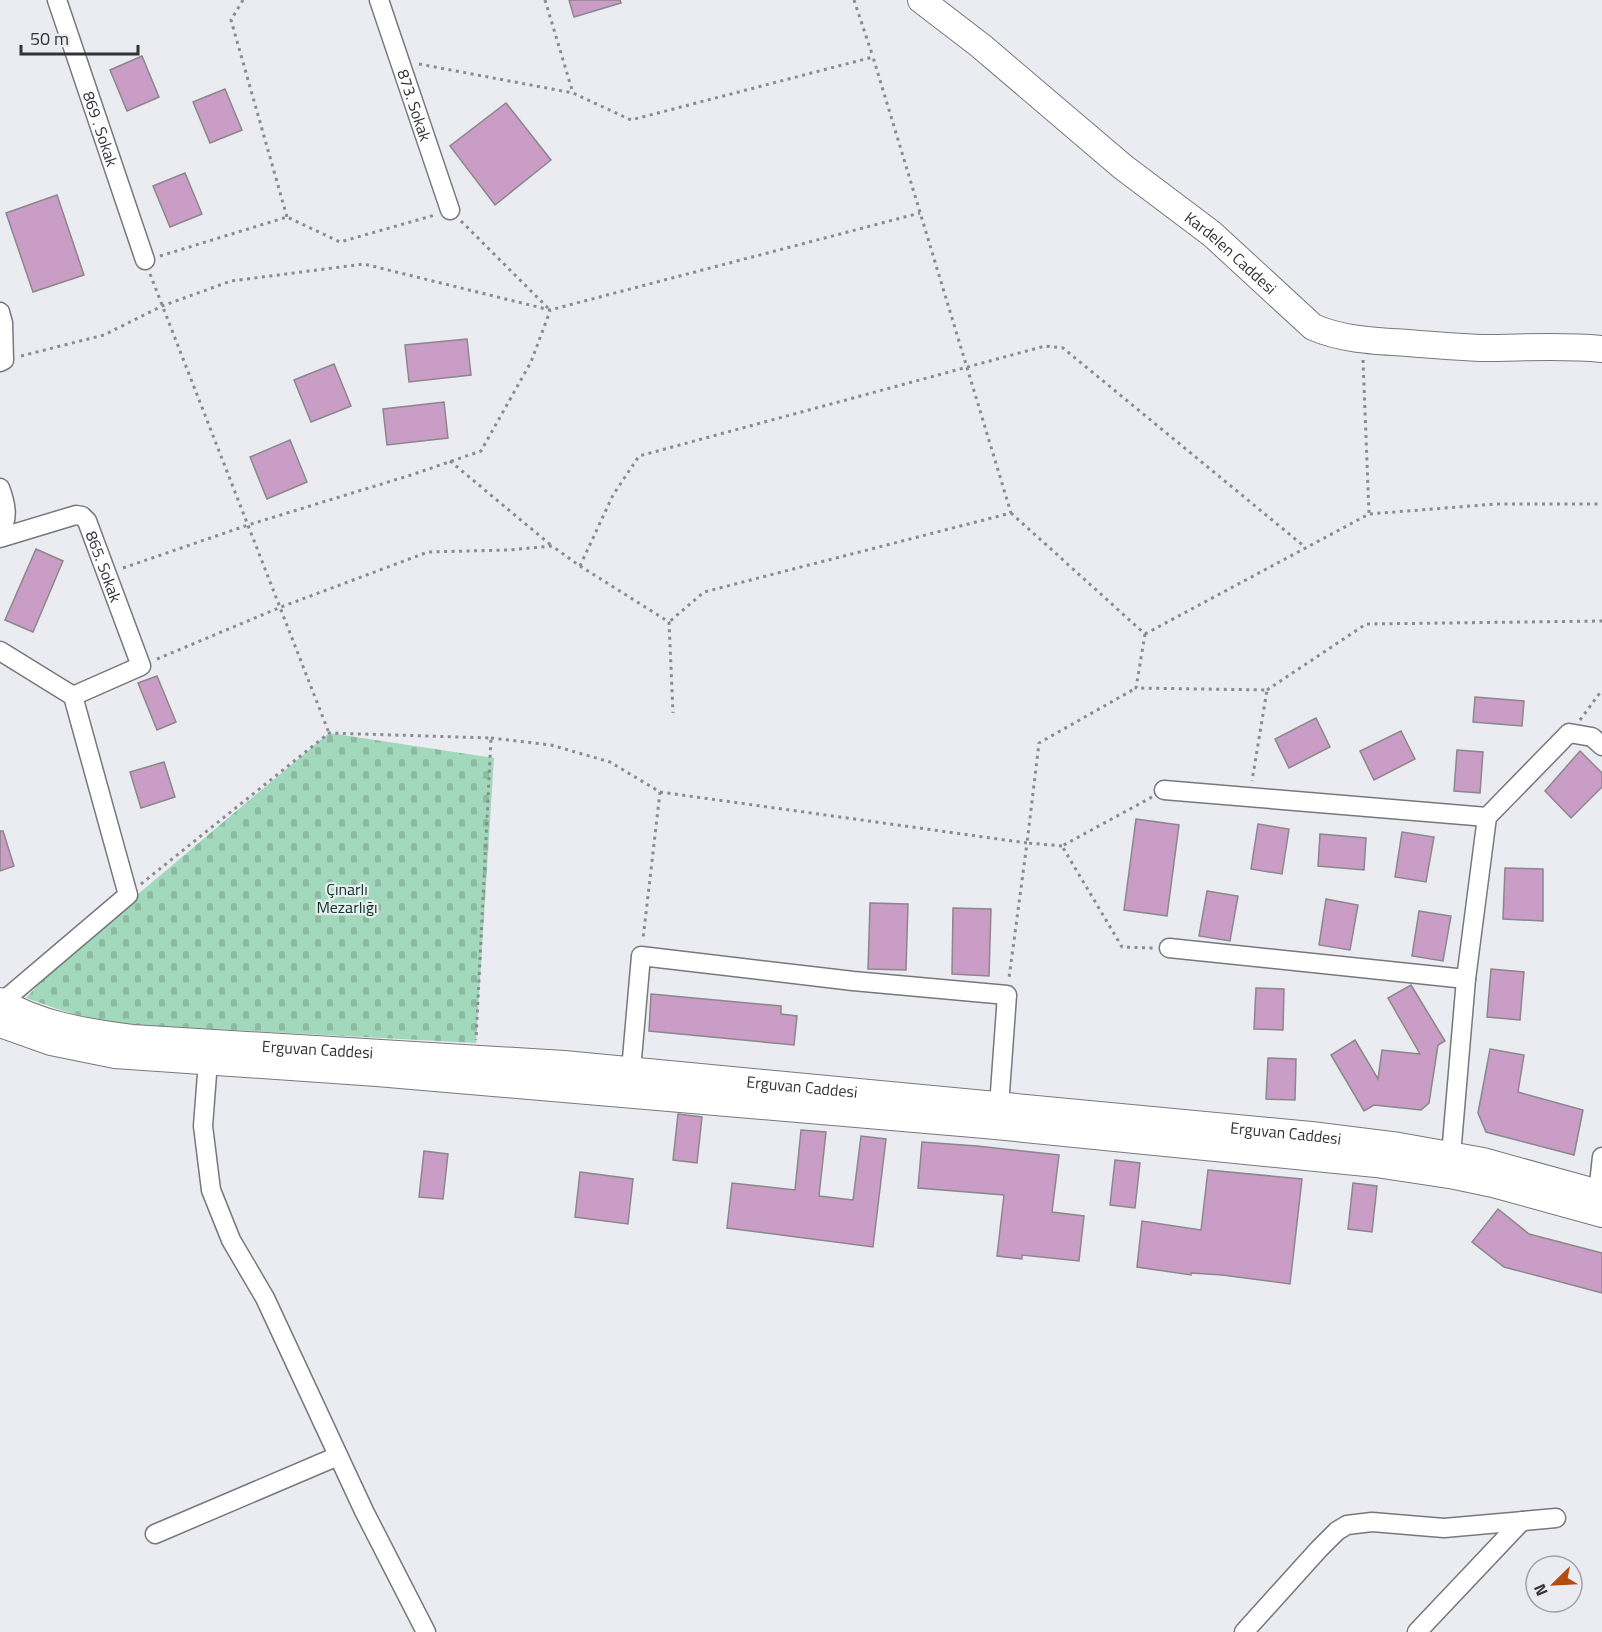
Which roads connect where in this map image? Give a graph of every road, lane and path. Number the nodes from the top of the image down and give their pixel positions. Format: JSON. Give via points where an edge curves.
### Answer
{"nodes":[{"id":1,"x":57,"y":0,"type":"edge"},
{"id":2,"x":243,"y":0,"type":"edge"},
{"id":3,"x":545,"y":0,"type":"edge"},
{"id":4,"x":854,"y":0,"type":"edge"},
{"id":5,"x":921,"y":0,"type":"edge"},
{"id":6,"x":380,"y":1,"type":"edge"},
{"id":7,"x":873,"y":57,"type":"junction"},
{"id":8,"x":400,"y":61,"type":"junction"},
{"id":9,"x":573,"y":93,"type":"junction"},
{"id":10,"x":450,"y":210,"type":"junction"},
{"id":11,"x":920,"y":213,"type":"junction"},
{"id":12,"x":287,"y":217,"type":"junction"},
{"id":13,"x":145,"y":260,"type":"junction"},
{"id":14,"x":162,"y":306,"type":"junction"},
{"id":15,"x":550,"y":310,"type":"junction"},
{"id":16,"x":0,"y":312,"type":"edge"},
{"id":17,"x":1362,"y":339,"type":"junction"},
{"id":18,"x":1602,"y":348,"type":"edge"},
{"id":19,"x":2,"y":361,"type":"edge"},
{"id":20,"x":968,"y":367,"type":"junction"},
{"id":21,"x":449,"y":460,"type":"junction"},
{"id":22,"x":0,"y":488,"type":"edge"},
{"id":23,"x":1602,"y":504,"type":"edge"},
{"id":24,"x":1011,"y":513,"type":"junction"},
{"id":25,"x":1369,"y":514,"type":"junction"},
{"id":26,"x":248,"y":525,"type":"junction"},
{"id":27,"x":0,"y":533,"type":"edge"},
{"id":28,"x":0,"y":538,"type":"edge"},
{"id":29,"x":552,"y":546,"type":"junction"},
{"id":30,"x":1305,"y":547,"type":"junction"},
{"id":31,"x":580,"y":566,"type":"junction"},
{"id":32,"x":107,"y":573,"type":"junction"},
{"id":33,"x":281,"y":607,"type":"junction"},
{"id":34,"x":1602,"y":621,"type":"edge"},
{"id":35,"x":669,"y":622,"type":"junction"},
{"id":36,"x":1145,"y":634,"type":"junction"},
{"id":37,"x":0,"y":651,"type":"edge"},
{"id":38,"x":141,"y":666,"type":"junction"},
{"id":39,"x":1136,"y":688,"type":"junction"},
{"id":40,"x":1267,"y":690,"type":"junction"},
{"id":41,"x":1602,"y":690,"type":"edge"},
{"id":42,"x":73,"y":696,"type":"junction"},
{"id":43,"x":673,"y":713,"type":"dead end"},
{"id":44,"x":329,"y":733,"type":"junction"},
{"id":45,"x":1569,"y":733,"type":"junction"},
{"id":46,"x":491,"y":738,"type":"junction"},
{"id":47,"x":1602,"y":746,"type":"edge"},
{"id":48,"x":1164,"y":790,"type":"joint"},
{"id":49,"x":660,"y":792,"type":"junction"},
{"id":50,"x":1250,"y":797,"type":"junction"},
{"id":51,"x":1487,"y":817,"type":"junction"},
{"id":52,"x":1027,"y":843,"type":"junction"},
{"id":53,"x":1062,"y":846,"type":"junction"},
{"id":54,"x":128,"y":894,"type":"junction"},
{"id":55,"x":1169,"y":948,"type":"joint"},
{"id":56,"x":641,"y":956,"type":"junction"},
{"id":57,"x":1467,"y":979,"type":"junction"},
{"id":58,"x":1007,"y":995,"type":"junction"},
{"id":59,"x":1,"y":1009,"type":"edge"},
{"id":60,"x":475,"y":1058,"type":"junction"},
{"id":61,"x":207,"y":1061,"type":"junction"},
{"id":62,"x":631,"y":1070,"type":"junction"},
{"id":63,"x":999,"y":1106,"type":"junction"},
{"id":64,"x":1451,"y":1155,"type":"junction"},
{"id":65,"x":1602,"y":1157,"type":"edge"},
{"id":66,"x":1601,"y":1200,"type":"edge"},
{"id":67,"x":338,"y":1456,"type":"junction"},
{"id":68,"x":1556,"y":1518,"type":"dead end"},
{"id":69,"x":1522,"y":1521,"type":"junction"},
{"id":70,"x":155,"y":1534,"type":"dead end"},
{"id":71,"x":426,"y":1632,"type":"edge"},
{"id":72,"x":1244,"y":1632,"type":"edge"},
{"id":73,"x":1417,"y":1632,"type":"edge"}],
"edges":[{"from":1,"to":13,"type":"street","name":"869 . Sokak"},
{"from":2,"to":12,"type":"path","via":[[231,20]]},
{"from":3,"to":9,"type":"path"},
{"from":4,"to":7,"type":"path"},
{"from":5,"to":17,"type":"street","name":"Kardelen Caddesi","via":[[1123,167],[1212,234],[1312,327]]},
{"from":6,"to":8,"type":"street","name":"873. Sokak"},
{"from":7,"to":9,"type":"path","via":[[631,120]]},
{"from":7,"to":11,"type":"path"},
{"from":8,"to":9,"type":"path"},
{"from":8,"to":10,"type":"street","name":"873. Sokak"},
{"from":10,"to":12,"type":"path","via":[[340,242]]},
{"from":10,"to":15,"type":"path"},
{"from":11,"to":15,"type":"path"},
{"from":11,"to":20,"type":"path"},
{"from":12,"to":13,"type":"path"},
{"from":13,"to":14,"type":"path"},
{"from":14,"to":15,"type":"path","via":[[231,281],[364,264]]},
{"from":14,"to":19,"type":"path","via":[[104,335]]},
{"from":14,"to":26,"type":"path"},
{"from":15,"to":21,"type":"path","via":[[531,362],[481,451]]},
{"from":16,"to":19,"type":"street"},
{"from":17,"to":18,"type":"street","name":"Kardelen Caddesi","via":[[1479,348]]},
{"from":17,"to":25,"type":"path"},
{"from":20,"to":24,"type":"path"},
{"from":20,"to":30,"type":"path","via":[[1045,346],[1063,348]]},
{"from":20,"to":31,"type":"path","via":[[639,456],[613,495]]},
{"from":21,"to":26,"type":"path"},
{"from":21,"to":29,"type":"path"},
{"from":22,"to":27,"type":"street","via":[[7,511]]},
{"from":23,"to":25,"type":"path","via":[[1496,504]]},
{"from":24,"to":35,"type":"path","via":[[704,592]]},
{"from":24,"to":36,"type":"path"},
{"from":25,"to":30,"type":"path"},
{"from":26,"to":32,"type":"path"},
{"from":26,"to":33,"type":"path"},
{"from":28,"to":32,"type":"street","name":"865. Sokak","via":[[82,516]]},
{"from":29,"to":31,"type":"path"},
{"from":29,"to":33,"type":"path","via":[[428,552]]},
{"from":30,"to":36,"type":"path"},
{"from":31,"to":35,"type":"path"},
{"from":32,"to":38,"type":"street","name":"865. Sokak"},
{"from":33,"to":38,"type":"path"},
{"from":33,"to":44,"type":"path"},
{"from":34,"to":40,"type":"path","via":[[1366,624]]},
{"from":35,"to":43,"type":"path"},
{"from":36,"to":39,"type":"path"},
{"from":37,"to":42,"type":"street"},
{"from":38,"to":42,"type":"street"},
{"from":39,"to":40,"type":"path"},
{"from":39,"to":52,"type":"path","via":[[1039,743]]},
{"from":40,"to":50,"type":"path"},
{"from":41,"to":45,"type":"path"},
{"from":42,"to":54,"type":"street"},
{"from":44,"to":46,"type":"path"},
{"from":44,"to":54,"type":"path"},
{"from":45,"to":47,"type":"street","via":[[1592,737]]},
{"from":45,"to":51,"type":"street"},
{"from":46,"to":49,"type":"path","via":[[551,745],[610,762]]},
{"from":46,"to":60,"type":"path"},
{"from":48,"to":50,"type":"street"},
{"from":48,"to":53,"type":"path"},
{"from":49,"to":52,"type":"path"},
{"from":49,"to":56,"type":"path"},
{"from":50,"to":51,"type":"street"},
{"from":51,"to":57,"type":"street"},
{"from":52,"to":53,"type":"path"},
{"from":52,"to":58,"type":"path"},
{"from":53,"to":55,"type":"path","via":[[1122,947]]},
{"from":54,"to":59,"type":"street"},
{"from":55,"to":57,"type":"street"},
{"from":56,"to":58,"type":"street"},
{"from":56,"to":62,"type":"street"},
{"from":57,"to":64,"type":"street"},
{"from":58,"to":63,"type":"street"},
{"from":59,"to":60,"type":"street","name":"Erguvan Caddesi","via":[[132,1038]]},
{"from":59,"to":61,"type":"street","via":[[51,1042],[97,1052]]},
{"from":60,"to":62,"type":"street","name":"Erguvan Caddesi"},
{"from":61,"to":66,"type":"street","via":[[950,1122],[1376,1164]]},
{"from":61,"to":67,"type":"street","via":[[203,1126],[211,1190],[231,1240],[265,1298]]},
{"from":62,"to":63,"type":"street","name":"Erguvan Caddesi"},
{"from":63,"to":64,"type":"street","name":"Erguvan Caddesi","via":[[1311,1136]]},
{"from":64,"to":66,"type":"street","name":"Erguvan Caddesi","via":[[1483,1161]]},
{"from":65,"to":66,"type":"street"},
{"from":67,"to":70,"type":"street"},
{"from":67,"to":71,"type":"street"},
{"from":68,"to":69,"type":"street"},
{"from":69,"to":72,"type":"street","via":[[1444,1528],[1372,1522],[1347,1525],[1319,1549]]},
{"from":69,"to":73,"type":"street"}]}
